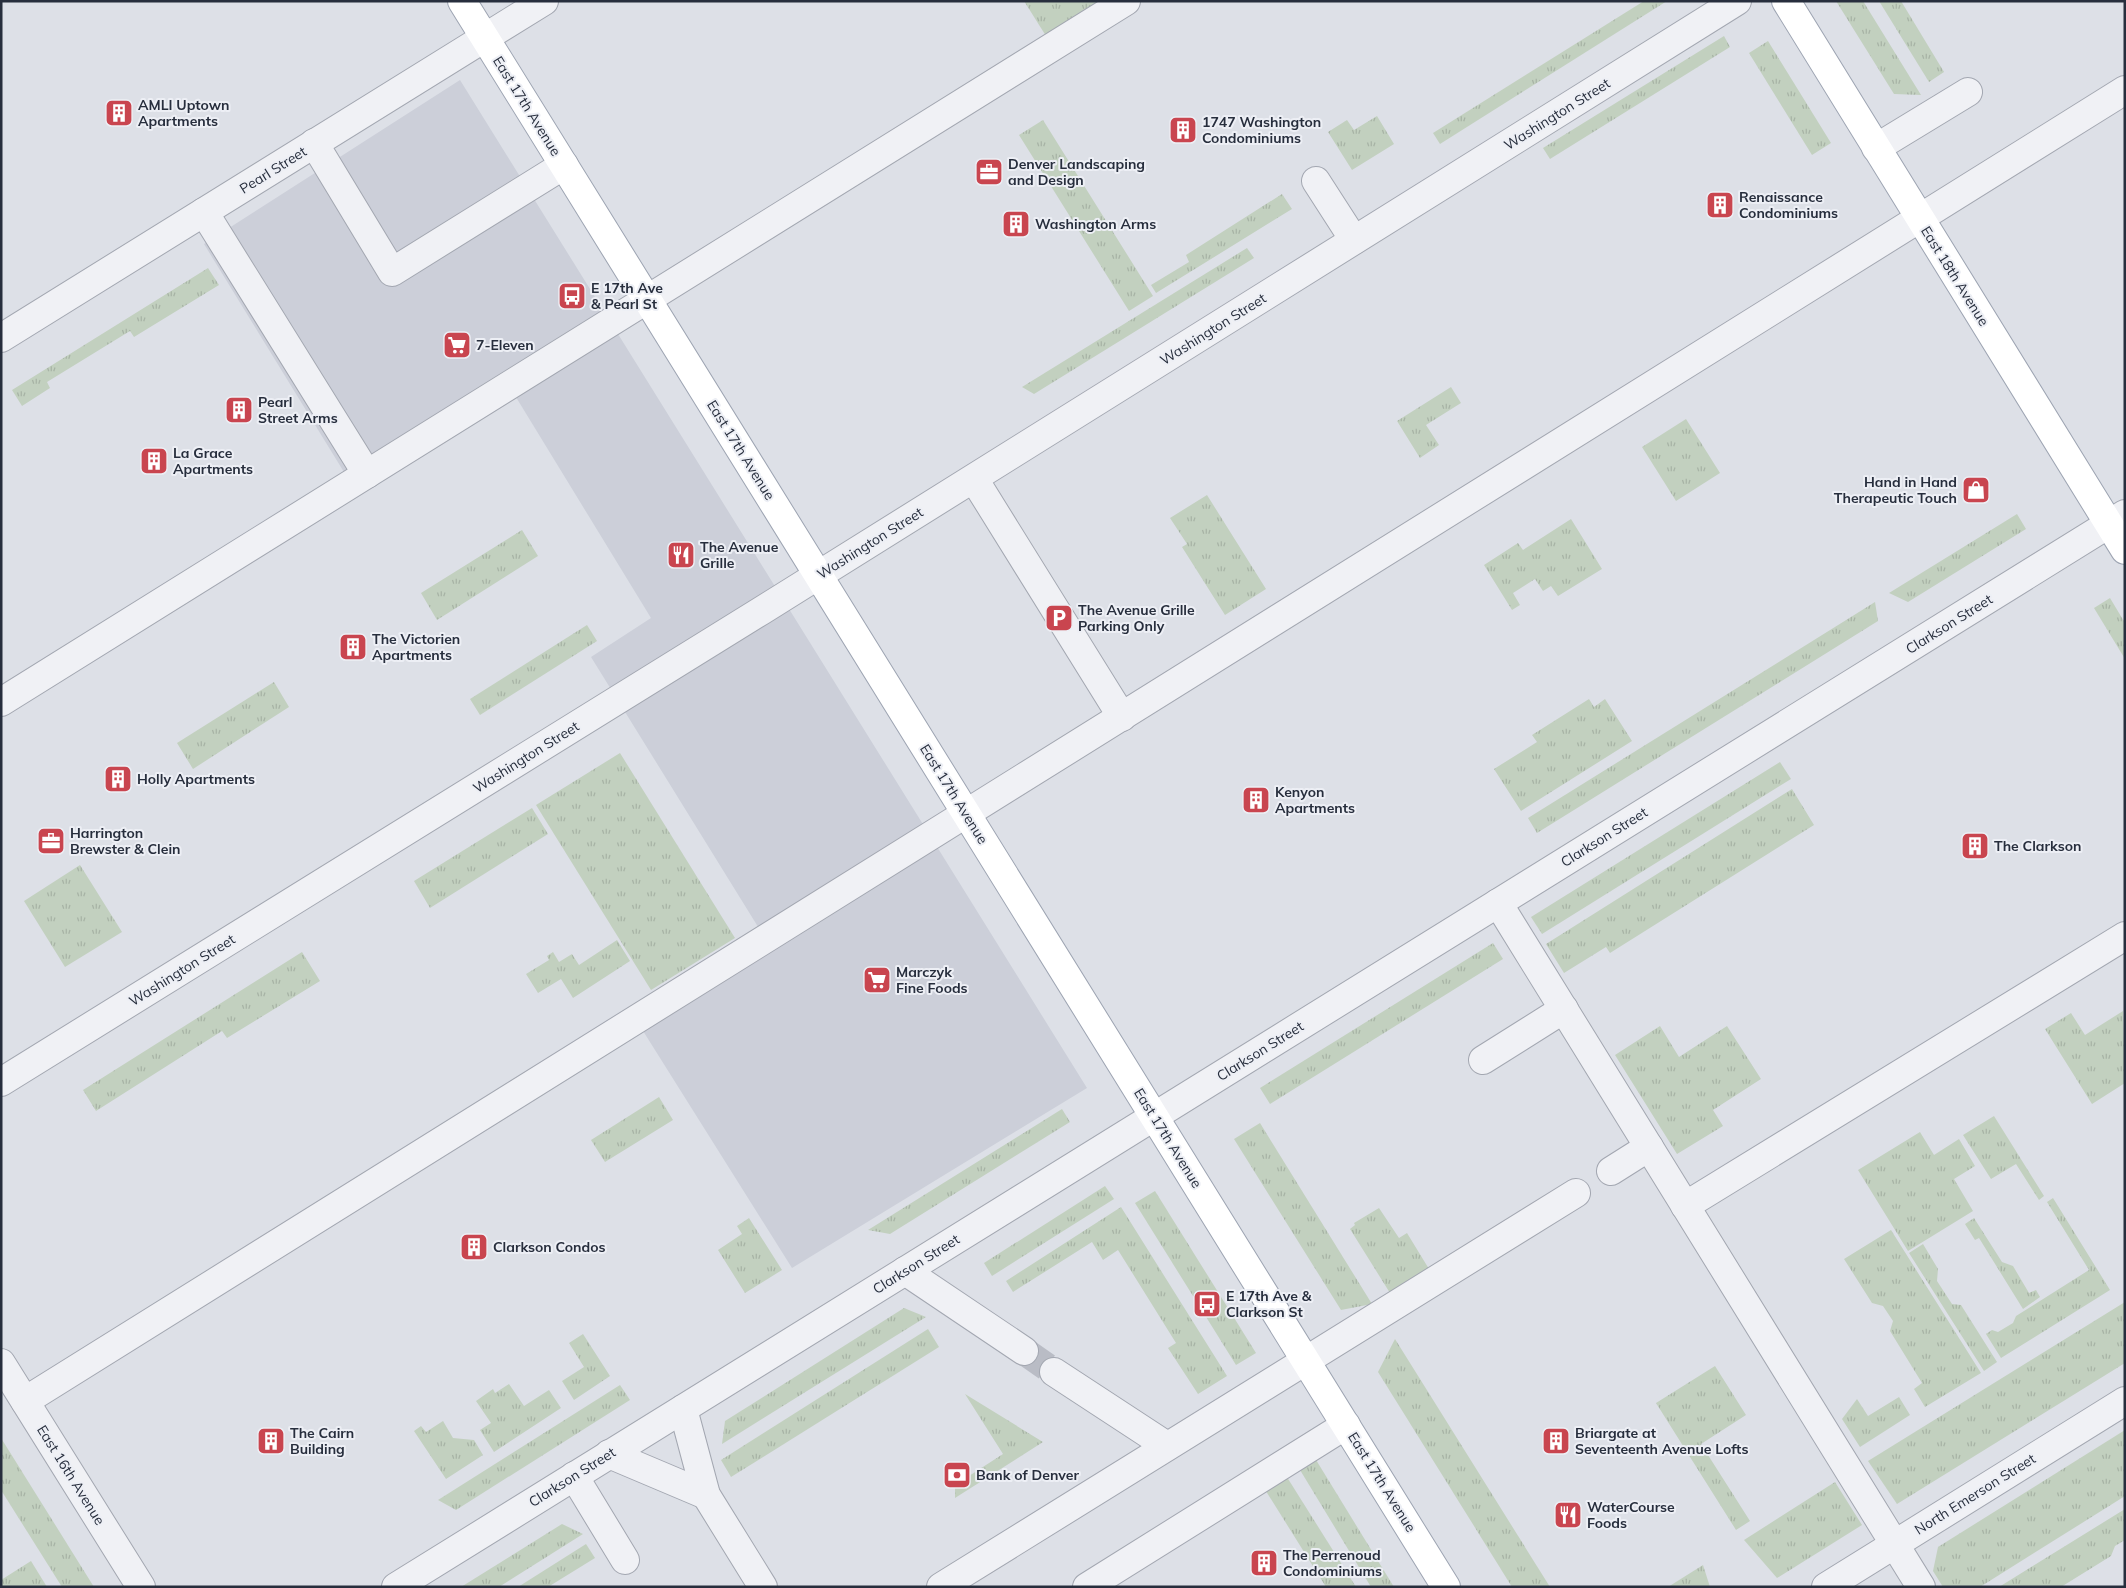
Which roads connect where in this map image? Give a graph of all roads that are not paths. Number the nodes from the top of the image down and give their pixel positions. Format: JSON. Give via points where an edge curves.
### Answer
{"nodes":[{"id":1,"x":462,"y":1,"type":"edge"},
{"id":2,"x":544,"y":1,"type":"edge"},
{"id":3,"x":1126,"y":1,"type":"edge"},
{"id":4,"x":1736,"y":1,"type":"edge"},
{"id":5,"x":1786,"y":1,"type":"edge"},
{"id":6,"x":485,"y":38,"type":"junction"},
{"id":7,"x":2125,"y":90,"type":"edge"},
{"id":8,"x":1968,"y":92,"type":"dead end"},
{"id":9,"x":314,"y":144,"type":"junction"},
{"id":10,"x":1876,"y":148,"type":"junction"},
{"id":11,"x":564,"y":165,"type":"junction"},
{"id":12,"x":1316,"y":181,"type":"dead end"},
{"id":13,"x":204,"y":212,"type":"junction"},
{"id":14,"x":1920,"y":218,"type":"junction"},
{"id":15,"x":1354,"y":240,"type":"junction"},
{"id":16,"x":648,"y":299,"type":"junction"},
{"id":17,"x":1,"y":338,"type":"edge"},
{"id":18,"x":367,"y":474,"type":"junction"},
{"id":19,"x":974,"y":479,"type":"junction"},
{"id":20,"x":2117,"y":519,"type":"edge"},
{"id":21,"x":2125,"y":550,"type":"edge"},
{"id":22,"x":819,"y":575,"type":"junction"},
{"id":23,"x":1,"y":702,"type":"edge"},
{"id":24,"x":1122,"y":717,"type":"junction"},
{"id":25,"x":966,"y":813,"type":"junction"},
{"id":26,"x":1498,"y":904,"type":"junction"},
{"id":27,"x":2125,"y":936,"type":"edge"},
{"id":28,"x":1564,"y":1009,"type":"junction"},
{"id":29,"x":1483,"y":1060,"type":"dead end"},
{"id":30,"x":1,"y":1082,"type":"edge"},
{"id":31,"x":1154,"y":1116,"type":"junction"},
{"id":32,"x":1649,"y":1147,"type":"junction"},
{"id":33,"x":1611,"y":1171,"type":"dead end"},
{"id":34,"x":1576,"y":1193,"type":"dead end"},
{"id":35,"x":1685,"y":1206,"type":"junction"},
{"id":36,"x":905,"y":1271,"type":"junction"},
{"id":37,"x":1024,"y":1352,"type":"tunnel mouth"},
{"id":38,"x":1306,"y":1360,"type":"junction"},
{"id":39,"x":1,"y":1362,"type":"edge"},
{"id":40,"x":1054,"y":1372,"type":"tunnel mouth"},
{"id":41,"x":25,"y":1401,"type":"junction"},
{"id":42,"x":2125,"y":1401,"type":"edge"},
{"id":43,"x":683,"y":1409,"type":"junction"},
{"id":44,"x":1346,"y":1425,"type":"junction"},
{"id":45,"x":1167,"y":1446,"type":"junction"},
{"id":46,"x":609,"y":1454,"type":"junction"},
{"id":47,"x":574,"y":1476,"type":"junction"},
{"id":48,"x":706,"y":1495,"type":"junction"},
{"id":49,"x":1895,"y":1544,"type":"junction"},
{"id":50,"x":625,"y":1560,"type":"dead end"},
{"id":51,"x":141,"y":1587,"type":"edge"},
{"id":52,"x":396,"y":1587,"type":"edge"},
{"id":53,"x":763,"y":1587,"type":"edge"},
{"id":54,"x":941,"y":1587,"type":"edge"},
{"id":55,"x":1087,"y":1587,"type":"edge"},
{"id":56,"x":1446,"y":1587,"type":"edge"},
{"id":57,"x":1826,"y":1587,"type":"edge"},
{"id":58,"x":1921,"y":1587,"type":"edge"}],
"edges":[{"from":1,"to":6,"type":"main road","name":"East 17th Avenue"},
{"from":2,"to":6,"type":"street","name":"Pearl Street"},
{"from":3,"to":16,"type":"street"},
{"from":4,"to":15,"type":"street","name":"Washington Street"},
{"from":5,"to":10,"type":"main road","name":"East 18th Avenue"},
{"from":6,"to":9,"type":"street","name":"Pearl Street"},
{"from":6,"to":11,"type":"main road","name":"East 17th Avenue"},
{"from":7,"to":14,"type":"street"},
{"from":8,"to":10,"type":"street"},
{"from":9,"to":11,"type":"street","via":[[392,272]]},
{"from":9,"to":13,"type":"street","name":"Pearl Street"},
{"from":10,"to":14,"type":"main road","name":"East 18th Avenue"},
{"from":11,"to":16,"type":"main road","name":"East 17th Avenue"},
{"from":12,"to":15,"type":"street"},
{"from":13,"to":17,"type":"street","name":"Pearl Street"},
{"from":13,"to":18,"type":"street"},
{"from":14,"to":20,"type":"main road","name":"East 18th Avenue"},
{"from":14,"to":24,"type":"street"},
{"from":15,"to":19,"type":"street","name":"Washington Street"},
{"from":16,"to":18,"type":"street"},
{"from":16,"to":22,"type":"main road","name":"East 17th Avenue"},
{"from":18,"to":23,"type":"street"},
{"from":19,"to":22,"type":"street","name":"Washington Street"},
{"from":19,"to":24,"type":"street"},
{"from":20,"to":21,"type":"main road","name":"East 18th Avenue"},
{"from":20,"to":26,"type":"street","name":"Clarkson Street"},
{"from":22,"to":25,"type":"main road","name":"East 17th Avenue"},
{"from":22,"to":30,"type":"street","name":"Washington Street"},
{"from":24,"to":25,"type":"street"},
{"from":25,"to":31,"type":"main road","name":"East 17th Avenue"},
{"from":25,"to":41,"type":"street"},
{"from":26,"to":28,"type":"street"},
{"from":26,"to":31,"type":"street","name":"Clarkson Street"},
{"from":27,"to":35,"type":"street"},
{"from":28,"to":29,"type":"street"},
{"from":28,"to":32,"type":"street"},
{"from":31,"to":36,"type":"street","name":"Clarkson Street"},
{"from":31,"to":38,"type":"main road","name":"East 17th Avenue"},
{"from":32,"to":33,"type":"street"},
{"from":32,"to":35,"type":"street"},
{"from":34,"to":38,"type":"street"},
{"from":35,"to":49,"type":"street"},
{"from":36,"to":37,"type":"street"},
{"from":36,"to":43,"type":"street","name":"Clarkson Street"},
{"from":38,"to":44,"type":"main road","name":"East 17th Avenue"},
{"from":38,"to":45,"type":"street"},
{"from":39,"to":41,"type":"street","name":"East 16th Avenue"},
{"from":40,"to":45,"type":"street"},
{"from":41,"to":51,"type":"street","name":"East 16th Avenue"},
{"from":42,"to":49,"type":"street","name":"North Emerson Street"},
{"from":43,"to":46,"type":"street","name":"Clarkson Street"},
{"from":43,"to":48,"type":"street"},
{"from":44,"to":55,"type":"street"},
{"from":44,"to":56,"type":"main road","name":"East 17th Avenue"},
{"from":45,"to":54,"type":"street"},
{"from":46,"to":47,"type":"street","name":"Clarkson Street"},
{"from":46,"to":48,"type":"street"},
{"from":47,"to":50,"type":"street"},
{"from":47,"to":52,"type":"street","name":"Clarkson Street"},
{"from":48,"to":53,"type":"street"},
{"from":49,"to":57,"type":"street","name":"North Emerson Street"},
{"from":49,"to":58,"type":"street"}]}
